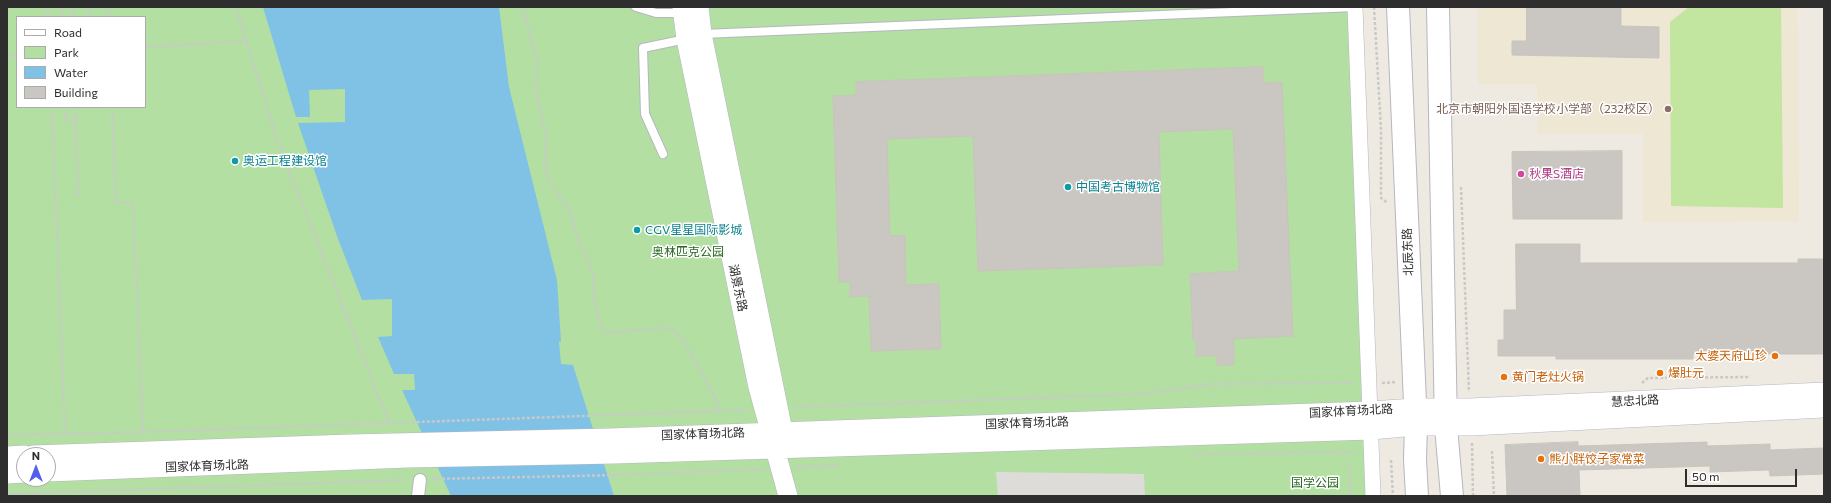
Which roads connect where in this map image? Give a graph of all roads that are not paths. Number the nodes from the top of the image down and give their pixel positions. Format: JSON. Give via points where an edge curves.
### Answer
{"nodes":[{"id":1,"x":636,"y":7,"type":"edge"},
{"id":2,"x":1355,"y":7,"type":"edge"},
{"id":3,"x":1398,"y":7,"type":"edge"},
{"id":4,"x":1438,"y":7,"type":"edge"},
{"id":5,"x":688,"y":9,"type":"edge"},
{"id":6,"x":694,"y":37,"type":"junction"},
{"id":7,"x":663,"y":154,"type":"dead end"},
{"id":8,"x":1824,"y":392,"type":"edge"},
{"id":9,"x":1824,"y":408,"type":"edge"},
{"id":10,"x":1370,"y":411,"type":"junction"},
{"id":11,"x":1416,"y":417,"type":"junction"},
{"id":12,"x":1470,"y":417,"type":"junction"},
{"id":13,"x":1446,"y":418,"type":"junction"},
{"id":14,"x":1371,"y":430,"type":"junction"},
{"id":15,"x":779,"y":440,"type":"junction"},
{"id":16,"x":410,"y":448,"type":"junction"},
{"id":17,"x":56,"y":454,"type":"edge"},
{"id":18,"x":56,"y":472,"type":"edge"},
{"id":19,"x":424,"y":479,"type":"road end"},
{"id":20,"x":418,"y":496,"type":"edge"},
{"id":21,"x":788,"y":496,"type":"edge"},
{"id":22,"x":800,"y":496,"type":"edge"},
{"id":23,"x":1373,"y":496,"type":"edge"},
{"id":24,"x":1417,"y":496,"type":"edge"},
{"id":25,"x":1452,"y":496,"type":"edge"}],
"edges":[{"from":1,"to":5,"type":"lane","via":[[656,14]]},
{"from":2,"to":6,"type":"lane"},
{"from":2,"to":10,"type":"street"},
{"from":3,"to":11,"type":"main road","name":"北辰东路"},
{"from":4,"to":13,"type":"main road"},
{"from":5,"to":6,"type":"street","name":"湖景东路"},
{"from":6,"to":7,"type":"lane","via":[[643,48],[645,114]]},
{"from":6,"to":15,"type":"street","name":"湖景东路"},
{"from":8,"to":12,"type":"street","name":"慧忠北路"},
{"from":9,"to":12,"type":"street","name":"慧忠北路"},
{"from":10,"to":11,"type":"street","name":"国家体育场北路"},
{"from":10,"to":14,"type":"street"},
{"from":10,"to":15,"type":"street","name":"国家体育场北路"},
{"from":11,"to":13,"type":"street","name":"国家体育场北路"},
{"from":11,"to":14,"type":"street","name":"国家体育场北路"},
{"from":11,"to":24,"type":"main road","name":"北辰东路"},
{"from":12,"to":13,"type":"street","name":"慧忠北路"},
{"from":13,"to":25,"type":"main road"},
{"from":14,"to":15,"type":"street","name":"国家体育场北路"},
{"from":14,"to":23,"type":"street"},
{"from":15,"to":16,"type":"street","name":"国家体育场北路","via":[[612,446]]},
{"from":15,"to":21,"type":"street","name":"湖景东路"},
{"from":15,"to":22,"type":"street","name":"湖景东路"},
{"from":16,"to":17,"type":"street","name":"国家体育场北路","via":[[350,444]]},
{"from":16,"to":18,"type":"street","name":"国家体育场北路","via":[[366,460]]},
{"from":19,"to":20,"type":"street"}]}
